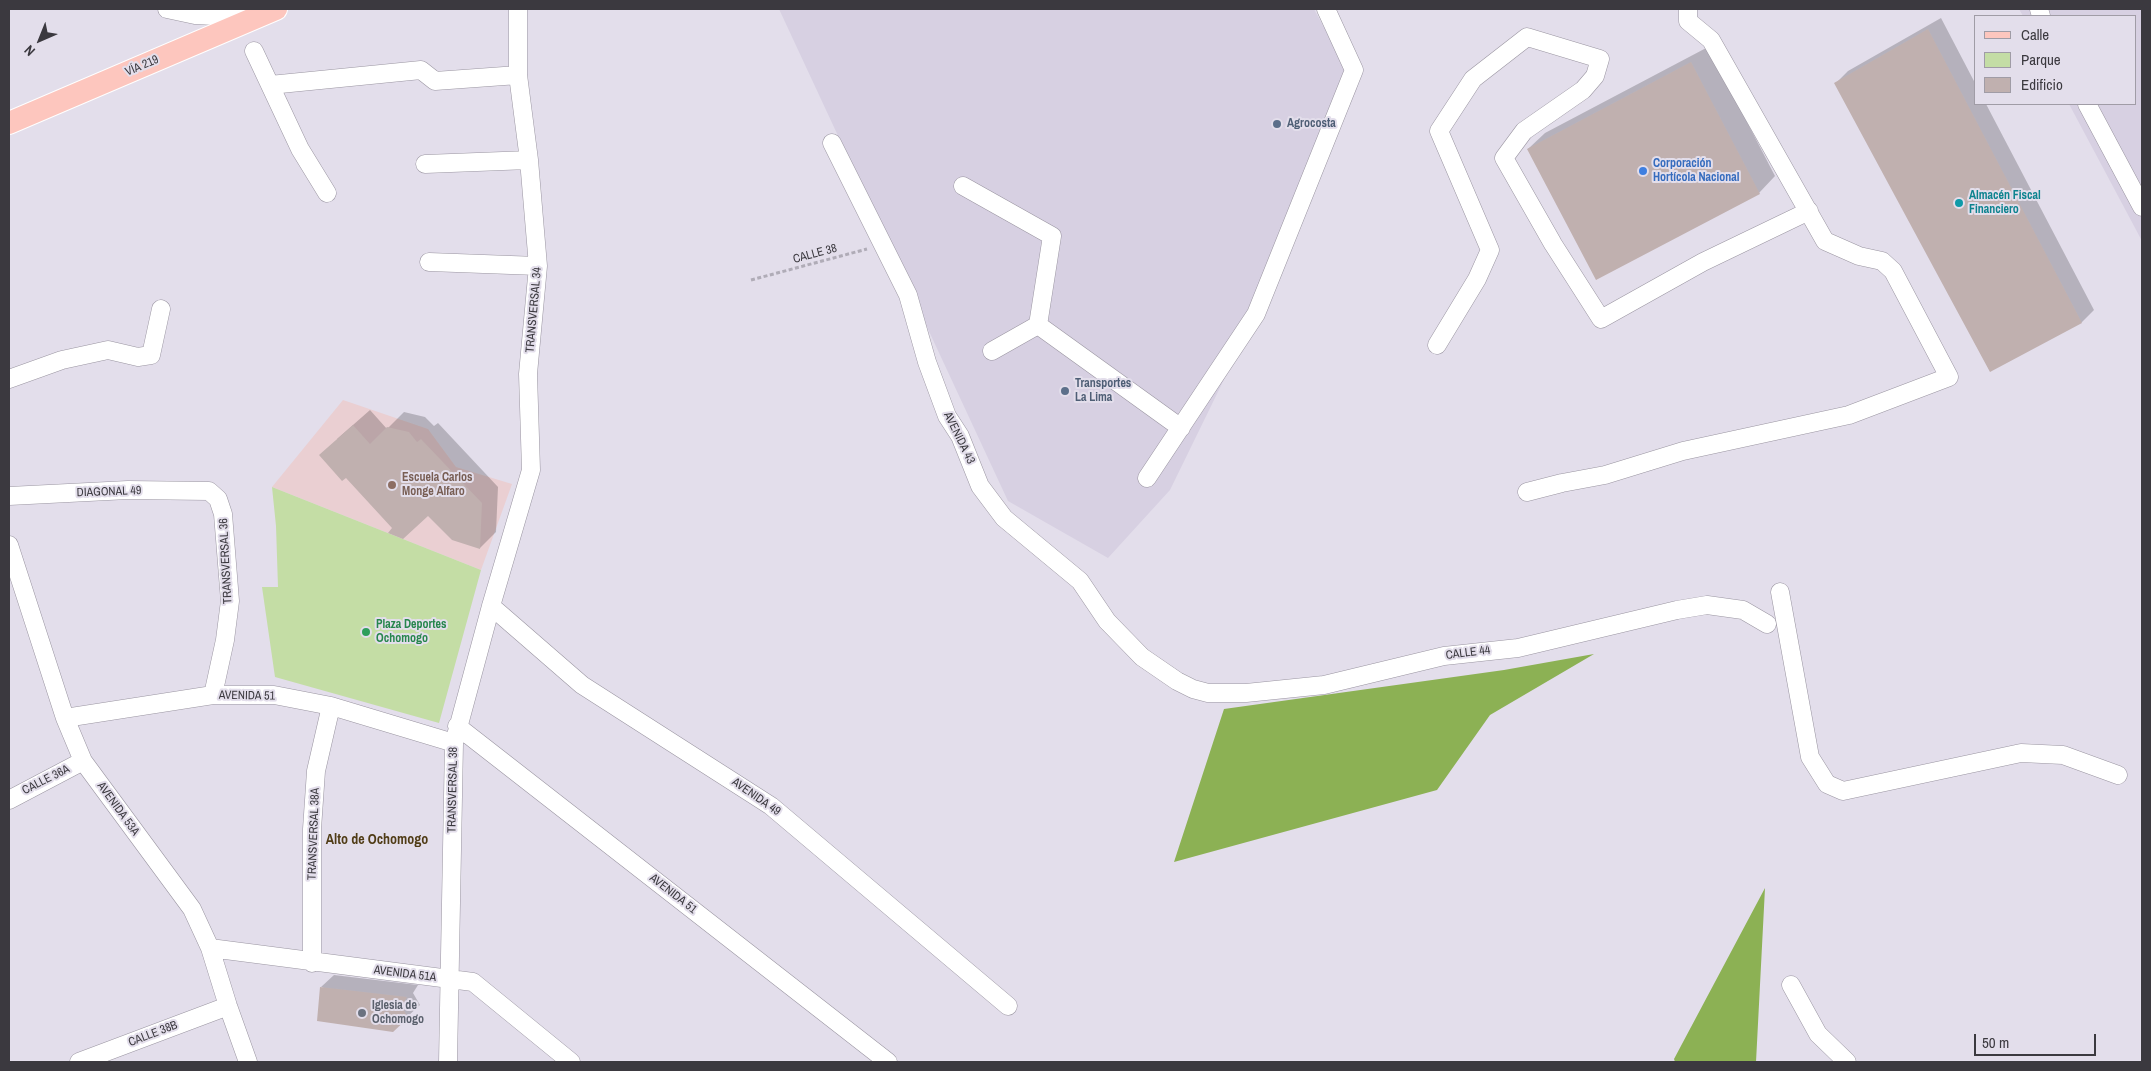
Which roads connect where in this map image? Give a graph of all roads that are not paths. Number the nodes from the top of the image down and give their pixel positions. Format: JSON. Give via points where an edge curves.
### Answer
{"nodes":[{"id":1,"x":167,"y":9,"type":"edge"},
{"id":2,"x":276,"y":9,"type":"edge"},
{"id":3,"x":518,"y":9,"type":"edge"},
{"id":4,"x":1326,"y":9,"type":"edge"},
{"id":5,"x":1688,"y":9,"type":"edge"},
{"id":6,"x":254,"y":18,"type":"junction"},
{"id":7,"x":254,"y":50,"type":"dead end"},
{"id":8,"x":518,"y":75,"type":"junction"},
{"id":9,"x":270,"y":85,"type":"junction"},
{"id":10,"x":2088,"y":105,"type":"edge"},
{"id":11,"x":9,"y":123,"type":"edge"},
{"id":12,"x":832,"y":142,"type":"dead end"},
{"id":13,"x":529,"y":160,"type":"junction"},
{"id":14,"x":425,"y":164,"type":"dead end"},
{"id":15,"x":963,"y":186,"type":"dead end"},
{"id":16,"x":327,"y":193,"type":"dead end"},
{"id":17,"x":2142,"y":207,"type":"edge"},
{"id":18,"x":1809,"y":211,"type":"junction"},
{"id":19,"x":429,"y":262,"type":"dead end"},
{"id":20,"x":538,"y":266,"type":"junction"},
{"id":21,"x":161,"y":309,"type":"dead end"},
{"id":22,"x":1038,"y":325,"type":"junction"},
{"id":23,"x":1437,"y":345,"type":"dead end"},
{"id":24,"x":992,"y":351,"type":"dead end"},
{"id":25,"x":9,"y":379,"type":"edge"},
{"id":26,"x":1181,"y":428,"type":"junction"},
{"id":27,"x":1148,"y":478,"type":"dead end"},
{"id":28,"x":209,"y":491,"type":"joint"},
{"id":29,"x":1527,"y":492,"type":"dead end"},
{"id":30,"x":9,"y":496,"type":"edge"},
{"id":31,"x":9,"y":545,"type":"edge"},
{"id":32,"x":1780,"y":592,"type":"dead end"},
{"id":33,"x":491,"y":606,"type":"junction"},
{"id":34,"x":1767,"y":624,"type":"dead end"},
{"id":35,"x":1169,"y":676,"type":"joint"},
{"id":36,"x":213,"y":695,"type":"junction"},
{"id":37,"x":331,"y":706,"type":"junction"},
{"id":38,"x":65,"y":718,"type":"junction"},
{"id":39,"x":456,"y":734,"type":"junction"},
{"id":40,"x":84,"y":761,"type":"junction"},
{"id":41,"x":2118,"y":774,"type":"dead end"},
{"id":42,"x":9,"y":800,"type":"edge"},
{"id":43,"x":210,"y":948,"type":"junction"},
{"id":44,"x":312,"y":963,"type":"junction"},
{"id":45,"x":449,"y":980,"type":"junction"},
{"id":46,"x":1791,"y":985,"type":"dead end"},
{"id":47,"x":228,"y":1006,"type":"junction"},
{"id":48,"x":1008,"y":1006,"type":"dead end"},
{"id":49,"x":79,"y":1062,"type":"edge"},
{"id":50,"x":248,"y":1062,"type":"edge"},
{"id":51,"x":448,"y":1062,"type":"edge"},
{"id":52,"x":571,"y":1062,"type":"edge"},
{"id":53,"x":888,"y":1062,"type":"edge"},
{"id":54,"x":1847,"y":1062,"type":"edge"}],
"edges":[{"from":1,"to":6,"type":"street","via":[[195,15]]},
{"from":2,"to":6,"type":"main road","name":"VÍA 219"},
{"from":3,"to":8,"type":"street","name":"TRANSVERSAL 34"},
{"from":4,"to":26,"type":"street","via":[[1354,70],[1256,314]]},
{"from":5,"to":18,"type":"street","via":[[1688,21],[1711,40]]},
{"from":6,"to":11,"type":"main road","name":"VÍA 219"},
{"from":7,"to":9,"type":"street"},
{"from":8,"to":9,"type":"street","via":[[435,81],[421,70]]},
{"from":8,"to":13,"type":"street","name":"TRANSVERSAL 34"},
{"from":9,"to":16,"type":"street","via":[[300,148]]},
{"from":10,"to":17,"type":"street"},
{"from":12,"to":35,"type":"street","name":"AVENIDA 43","via":[[908,295],[947,416],[960,436],[980,486],[1004,518],[1080,581],[1107,621],[1142,657]]},
{"from":13,"to":14,"type":"street"},
{"from":13,"to":20,"type":"street","name":"TRANSVERSAL 34"},
{"from":15,"to":22,"type":"street","via":[[1052,236]]},
{"from":18,"to":23,"type":"street","via":[[1703,262],[1601,319],[1504,158],[1524,131],[1584,90],[1595,76],[1600,59],[1527,37],[1473,79],[1439,131],[1490,250],[1477,279]]},
{"from":18,"to":29,"type":"street","via":[[1825,241],[1859,256],[1882,261],[1893,271],[1949,377],[1849,415],[1683,451],[1605,475]]},
{"from":19,"to":20,"type":"street"},
{"from":20,"to":33,"type":"street","name":"TRANSVERSAL 34","via":[[528,374],[531,470]]},
{"from":21,"to":25,"type":"street","via":[[151,355],[138,357],[108,350],[62,360]]},
{"from":22,"to":24,"type":"street"},
{"from":22,"to":26,"type":"street"},
{"from":26,"to":27,"type":"street"},
{"from":28,"to":30,"type":"street","name":"DIAGONAL 49","via":[[128,490]]},
{"from":28,"to":36,"type":"street","name":"TRANSVERSAL 36","via":[[218,499],[223,514],[230,601]]},
{"from":31,"to":38,"type":"street","name":"AVENIDA 53A"},
{"from":32,"to":41,"type":"street","via":[[1810,757],[1827,784],[1843,791],[2021,753],[2063,755]]},
{"from":33,"to":39,"type":"street","name":"TRANSVERSAL 38"},
{"from":33,"to":48,"type":"street","name":"AVENIDA 49","via":[[582,685],[771,806]]},
{"from":34,"to":35,"type":"street","name":"CALLE 44","via":[[1743,610],[1707,605],[1535,644],[1444,656],[1324,685],[1246,693],[1208,693]]},
{"from":36,"to":37,"type":"street","name":"AVENIDA 51","via":[[274,695]]},
{"from":36,"to":38,"type":"street","name":"AVENIDA 51"},
{"from":37,"to":39,"type":"street","name":"AVENIDA 51"},
{"from":37,"to":44,"type":"street","name":"TRANSVERSAL 38A","via":[[316,771],[312,829]]},
{"from":38,"to":40,"type":"street","name":"AVENIDA 53A"},
{"from":39,"to":45,"type":"street","name":"TRANSVERSAL 38"},
{"from":39,"to":53,"type":"street","name":"AVENIDA 51"},
{"from":40,"to":42,"type":"street","name":"CALLE 36A"},
{"from":40,"to":43,"type":"street","name":"AVENIDA 53A","via":[[192,909]]},
{"from":43,"to":44,"type":"street","name":"AVENIDA 51A"},
{"from":43,"to":47,"type":"street","name":"AVENIDA 53A"},
{"from":44,"to":45,"type":"street","name":"AVENIDA 51A"},
{"from":45,"to":51,"type":"street","name":"TRANSVERSAL 38"},
{"from":45,"to":52,"type":"street","name":"AVENIDA 51A","via":[[473,982]]},
{"from":46,"to":54,"type":"street","via":[[1818,1034]]},
{"from":47,"to":49,"type":"street","name":"CALLE 38B"},
{"from":47,"to":50,"type":"street","name":"AVENIDA 53A"}]}
